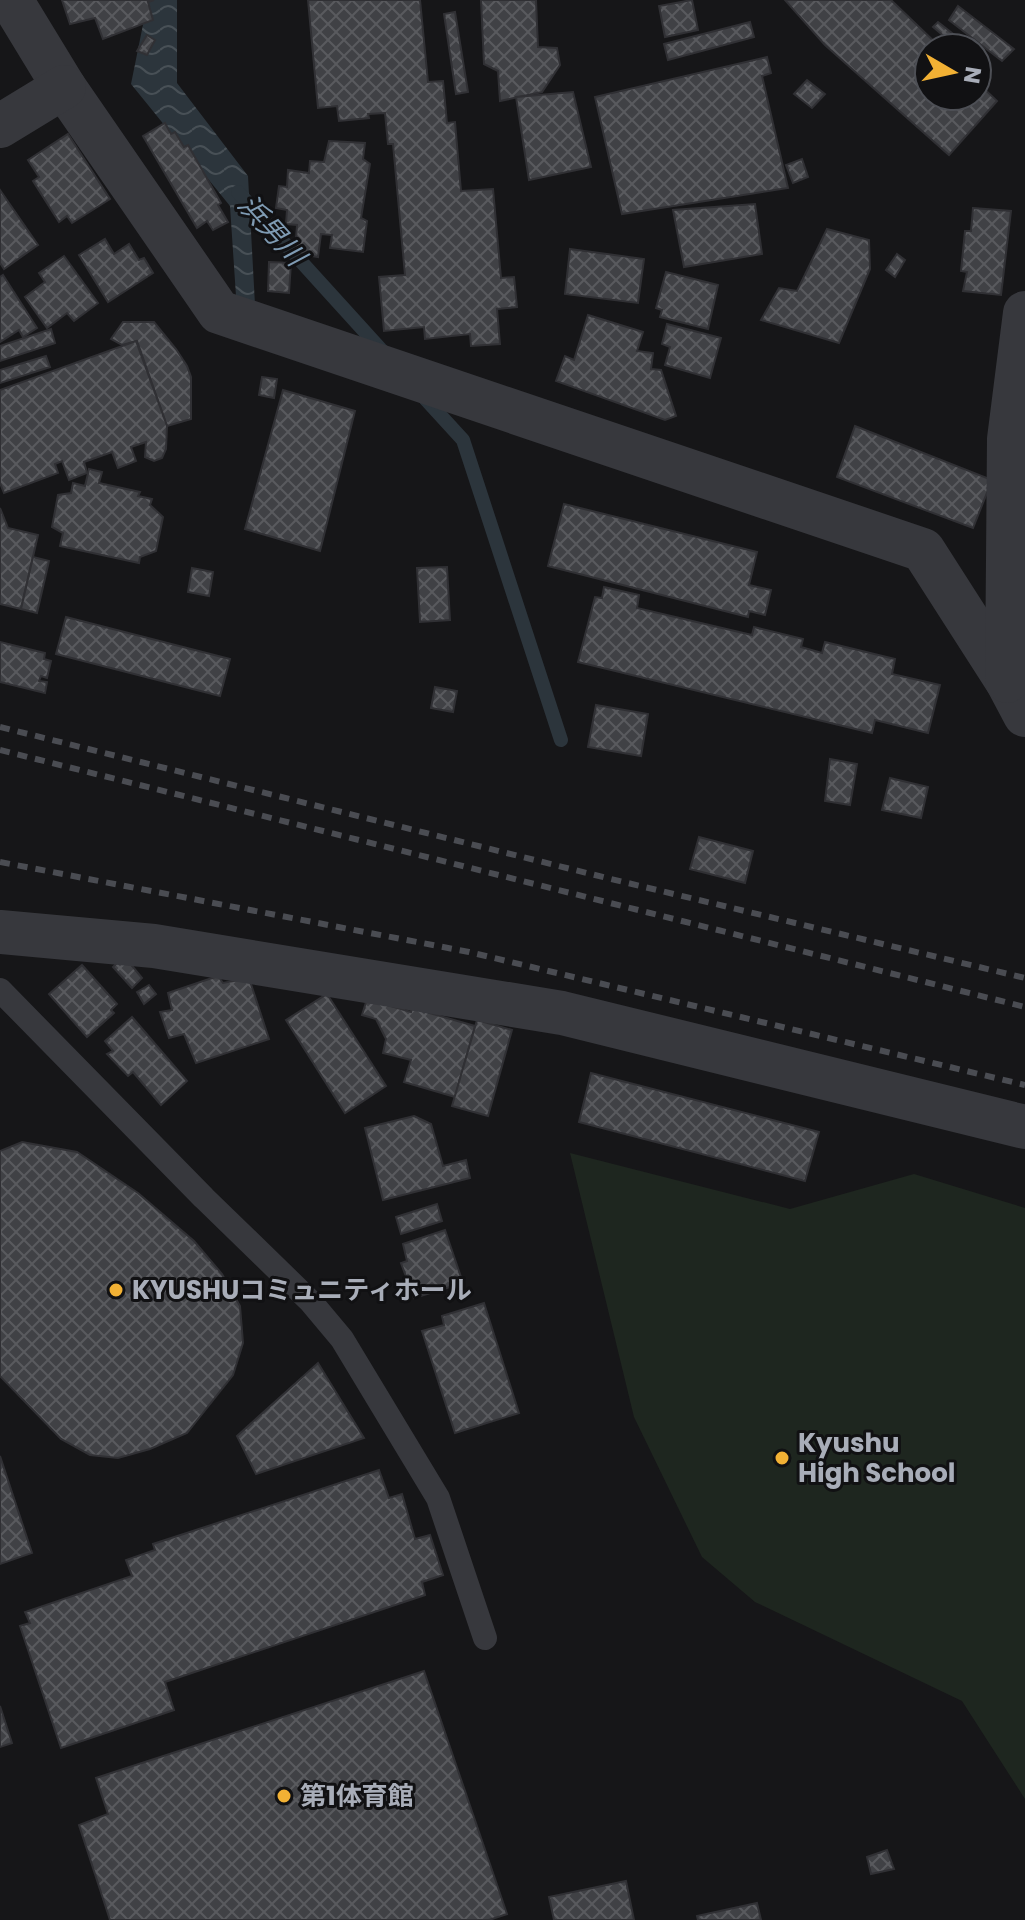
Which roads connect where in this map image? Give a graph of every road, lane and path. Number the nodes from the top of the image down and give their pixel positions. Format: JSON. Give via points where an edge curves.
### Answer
{"nodes":[{"id":1,"x":11,"y":0,"type":"edge"},
{"id":2,"x":64,"y":87,"type":"junction"},
{"id":3,"x":0,"y":126,"type":"edge"},
{"id":4,"x":1025,"y":313,"type":"edge"},
{"id":5,"x":1016,"y":698,"type":"edge"},
{"id":6,"x":0,"y":932,"type":"edge"},
{"id":7,"x":0,"y":990,"type":"edge"},
{"id":8,"x":1025,"y":1127,"type":"edge"},
{"id":9,"x":485,"y":1638,"type":"dead end"}],
"edges":[{"from":1,"to":2,"type":"street"},
{"from":2,"to":3,"type":"street"},
{"from":2,"to":5,"type":"street","via":[[219,312],[923,550]]},
{"from":4,"to":5,"type":"street","via":[[1009,439]]},
{"from":6,"to":8,"type":"street","via":[[154,946],[562,1013]]},
{"from":7,"to":9,"type":"lane","via":[[342,1339],[438,1498]]}]}
